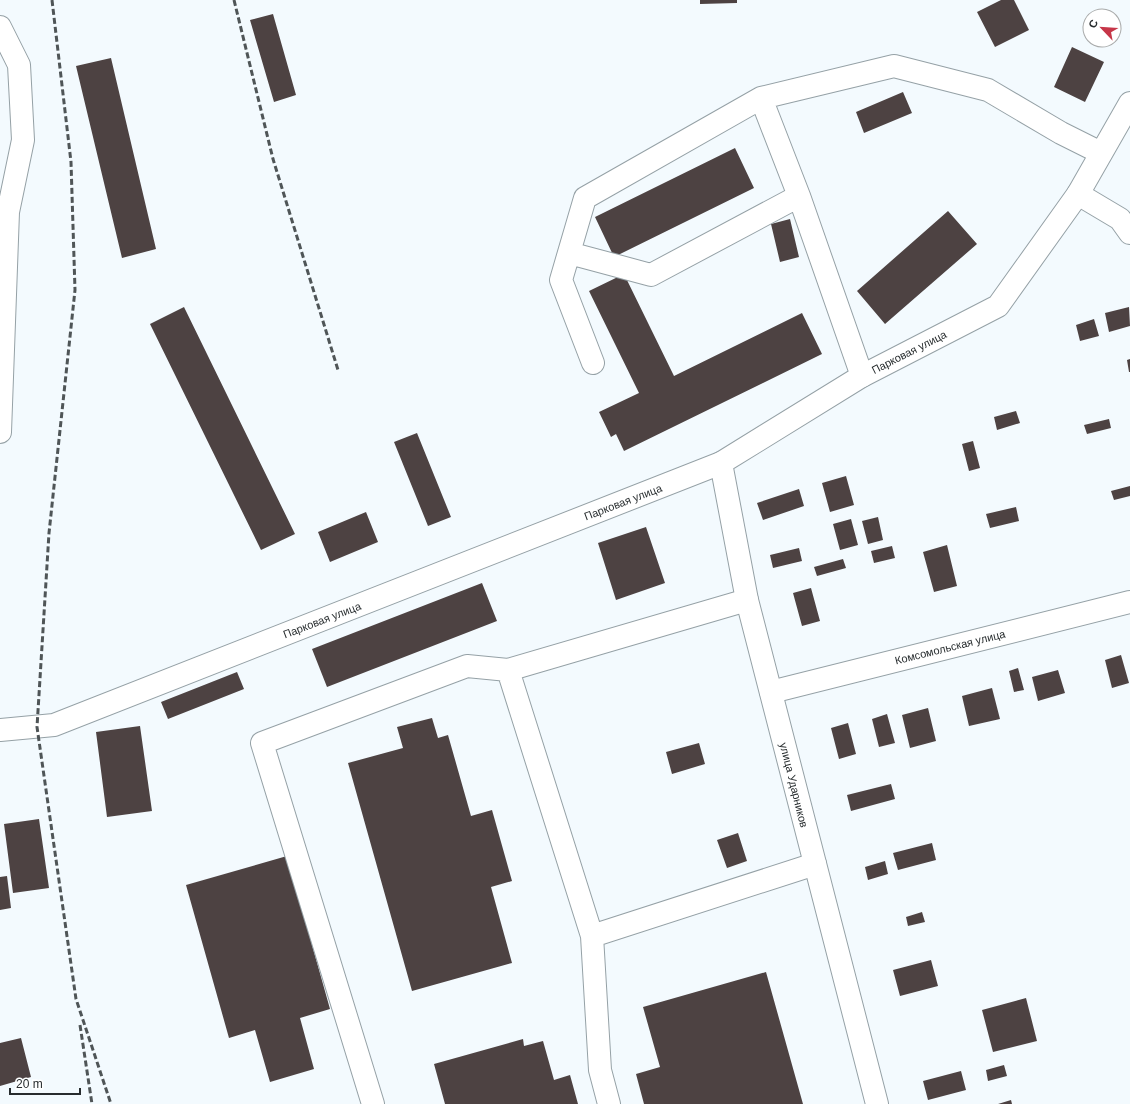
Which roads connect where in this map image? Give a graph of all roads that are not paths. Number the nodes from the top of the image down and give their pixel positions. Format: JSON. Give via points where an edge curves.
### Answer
{"nodes":[{"id":1,"x":0,"y":26,"type":"edge"},
{"id":2,"x":761,"y":98,"type":"junction"},
{"id":3,"x":1130,"y":103,"type":"edge"},
{"id":4,"x":1101,"y":153,"type":"junction"},
{"id":5,"x":1078,"y":194,"type":"junction"},
{"id":6,"x":799,"y":196,"type":"junction"},
{"id":7,"x":1127,"y":224,"type":"edge"},
{"id":8,"x":569,"y":253,"type":"junction"},
{"id":9,"x":593,"y":363,"type":"dead end"},
{"id":10,"x":862,"y":376,"type":"junction"},
{"id":11,"x":0,"y":432,"type":"edge"},
{"id":12,"x":721,"y":463,"type":"junction"},
{"id":13,"x":747,"y":600,"type":"junction"},
{"id":14,"x":1130,"y":602,"type":"edge"},
{"id":15,"x":508,"y":670,"type":"junction"},
{"id":16,"x":771,"y":692,"type":"junction"},
{"id":17,"x":0,"y":730,"type":"edge"},
{"id":18,"x":815,"y":864,"type":"junction"},
{"id":19,"x":592,"y":936,"type":"junction"},
{"id":20,"x":373,"y":1104,"type":"edge"},
{"id":21,"x":609,"y":1104,"type":"edge"},
{"id":22,"x":877,"y":1104,"type":"edge"}],
"edges":[{"from":1,"to":11,"type":"main road","via":[[19,65],[23,140],[8,212]]},
{"from":2,"to":4,"type":"main road","via":[[894,66],[988,90],[1061,133]]},
{"from":2,"to":6,"type":"main road"},
{"from":2,"to":8,"type":"main road","via":[[585,198]]},
{"from":3,"to":4,"type":"main road","name":"Парковая улица"},
{"from":4,"to":5,"type":"main road","name":"Парковая улица"},
{"from":5,"to":7,"type":"main road"},
{"from":5,"to":10,"type":"main road","name":"Парковая улица","via":[[998,306]]},
{"from":6,"to":8,"type":"main road","via":[[651,275]]},
{"from":6,"to":10,"type":"main road"},
{"from":8,"to":9,"type":"main road","via":[[561,280]]},
{"from":10,"to":12,"type":"main road","name":"Парковая улица"},
{"from":12,"to":13,"type":"main road","name":"улица Ударников"},
{"from":12,"to":17,"type":"main road","name":"Парковая улица","via":[[54,725]]},
{"from":13,"to":15,"type":"main road"},
{"from":13,"to":16,"type":"main road","name":"улица Ударников"},
{"from":14,"to":16,"type":"main road","name":"Комсомольская улица"},
{"from":15,"to":19,"type":"main road"},
{"from":15,"to":20,"type":"main road","via":[[467,666],[262,743]]},
{"from":16,"to":18,"type":"main road","name":"улица Ударников"},
{"from":18,"to":19,"type":"main road"},
{"from":18,"to":22,"type":"main road","name":"улица Ударников"},
{"from":19,"to":21,"type":"main road","via":[[600,1070]]}]}
